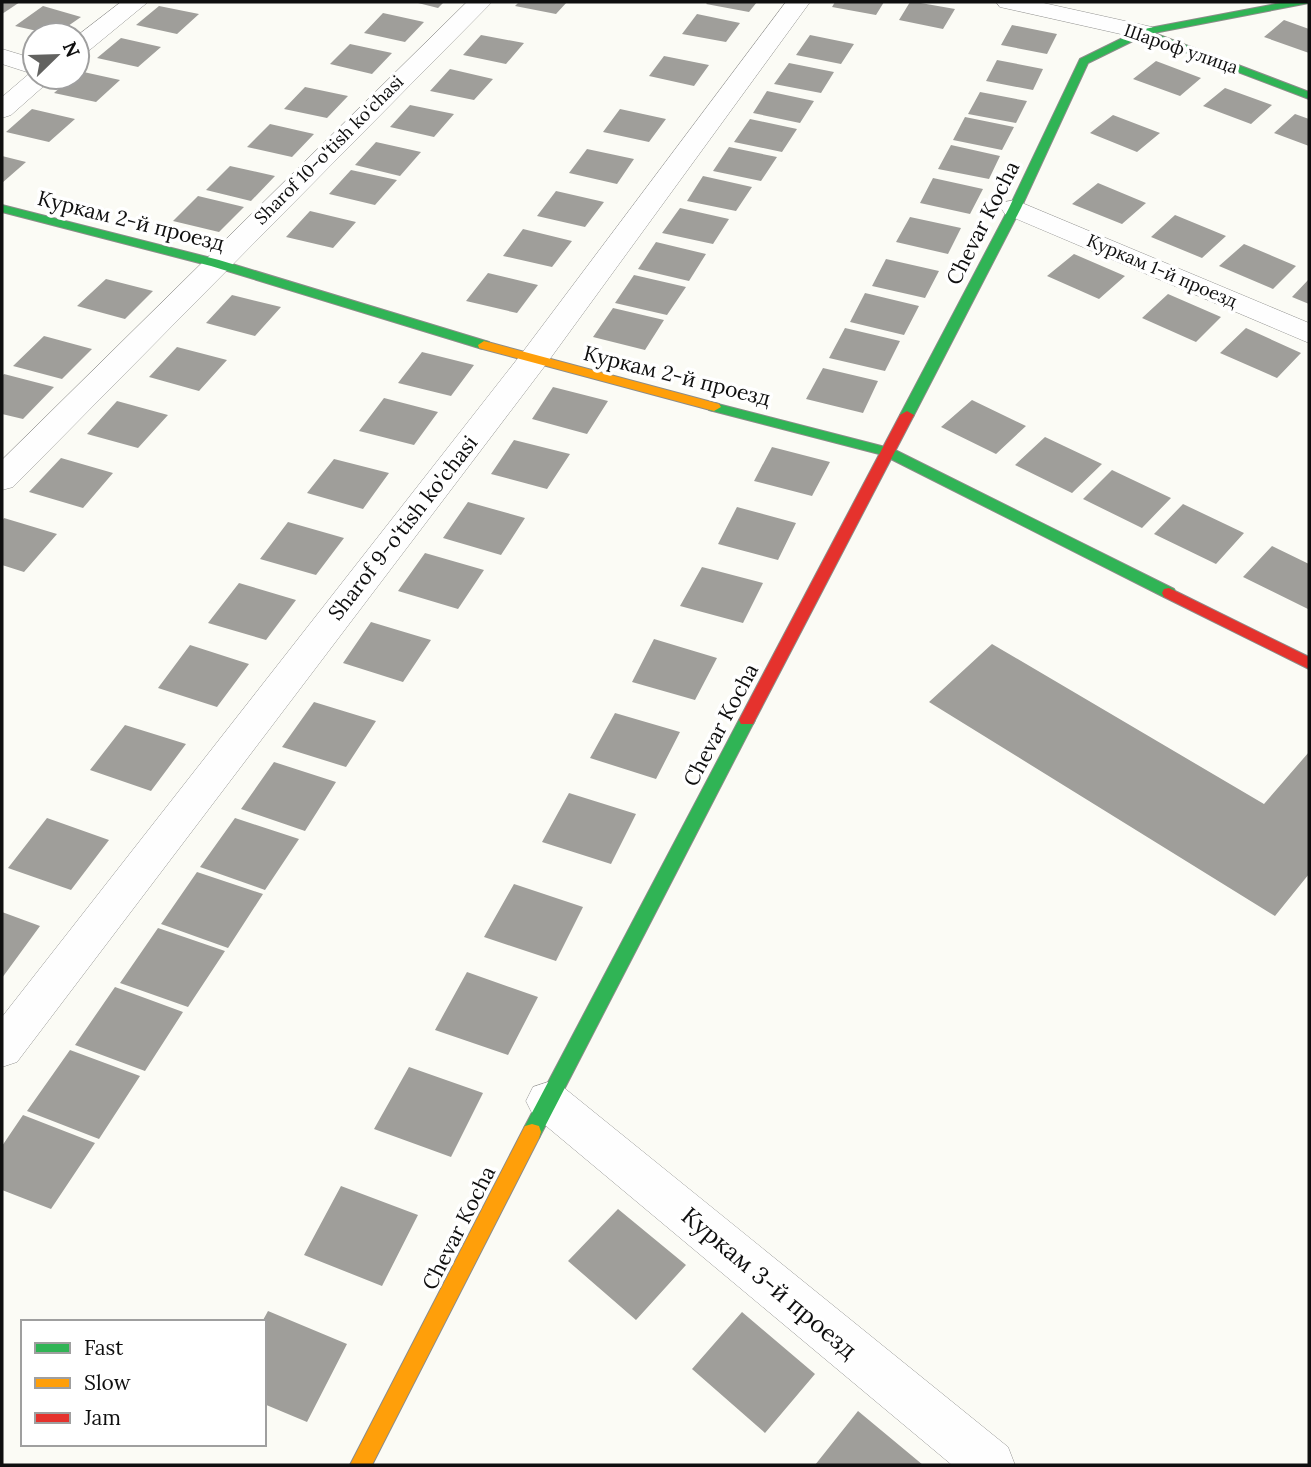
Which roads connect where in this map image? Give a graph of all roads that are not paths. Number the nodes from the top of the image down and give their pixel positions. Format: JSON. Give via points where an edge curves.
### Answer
{"nodes":[{"id":1,"x":136,"y":2,"type":"edge"},
{"id":2,"x":480,"y":2,"type":"edge"},
{"id":3,"x":799,"y":2,"type":"edge"},
{"id":4,"x":1008,"y":2,"type":"edge"},
{"id":5,"x":1305,"y":2,"type":"edge"},
{"id":6,"x":1143,"y":32,"type":"junction"},
{"id":7,"x":91,"y":37,"type":"edge"},
{"id":8,"x":2,"y":56,"type":"edge"},
{"id":9,"x":21,"y":62,"type":"edge"},
{"id":10,"x":24,"y":91,"type":"edge"},
{"id":11,"x":1309,"y":96,"type":"edge"},
{"id":12,"x":2,"y":110,"type":"edge"},
{"id":13,"x":1015,"y":208,"type":"junction"},
{"id":14,"x":2,"y":209,"type":"edge"},
{"id":15,"x":215,"y":263,"type":"junction"},
{"id":16,"x":1309,"y":334,"type":"edge"},
{"id":17,"x":533,"y":360,"type":"junction"},
{"id":18,"x":888,"y":452,"type":"junction"},
{"id":19,"x":2,"y":479,"type":"edge"},
{"id":20,"x":1309,"y":664,"type":"edge"},
{"id":21,"x":2,"y":1049,"type":"edge"},
{"id":22,"x":548,"y":1101,"type":"junction"},
{"id":23,"x":361,"y":1465,"type":"edge"},
{"id":24,"x":990,"y":1465,"type":"edge"}],
"edges":[{"from":1,"to":7,"type":"street"},
{"from":2,"to":15,"type":"street","name":"Sharof 10-o'tish ko'chasi"},
{"from":3,"to":17,"type":"street","name":"Sharof 9-o'tish ko'chasi"},
{"from":4,"to":6,"type":"street","name":"Шароф улица"},
{"from":5,"to":6,"type":"street","name":"Chevar Kocha"},
{"from":6,"to":11,"type":"street","name":"Шароф улица"},
{"from":6,"to":13,"type":"street","name":"Chevar Kocha","via":[[1084,61]]},
{"from":8,"to":9,"type":"street"},
{"from":10,"to":12,"type":"street"},
{"from":13,"to":16,"type":"street","name":"Куркам 1-й проезд"},
{"from":13,"to":18,"type":"street","name":"Chevar Kocha"},
{"from":14,"to":15,"type":"street","name":"Куркам 2-й проезд"},
{"from":15,"to":17,"type":"street","name":"Куркам 2-й проезд"},
{"from":15,"to":19,"type":"street","name":"Sharof 10-o'tish ko'chasi"},
{"from":17,"to":18,"type":"street","name":"Куркам 2-й проезд"},
{"from":17,"to":21,"type":"street","name":"Sharof 9-o'tish ko'chasi"},
{"from":18,"to":20,"type":"street","name":"Куркам 2-й проезд"},
{"from":18,"to":22,"type":"street","name":"Chevar Kocha"},
{"from":22,"to":23,"type":"street","name":"Chevar Kocha"},
{"from":22,"to":24,"type":"street","name":"Куркам 3-й проезд"}]}
